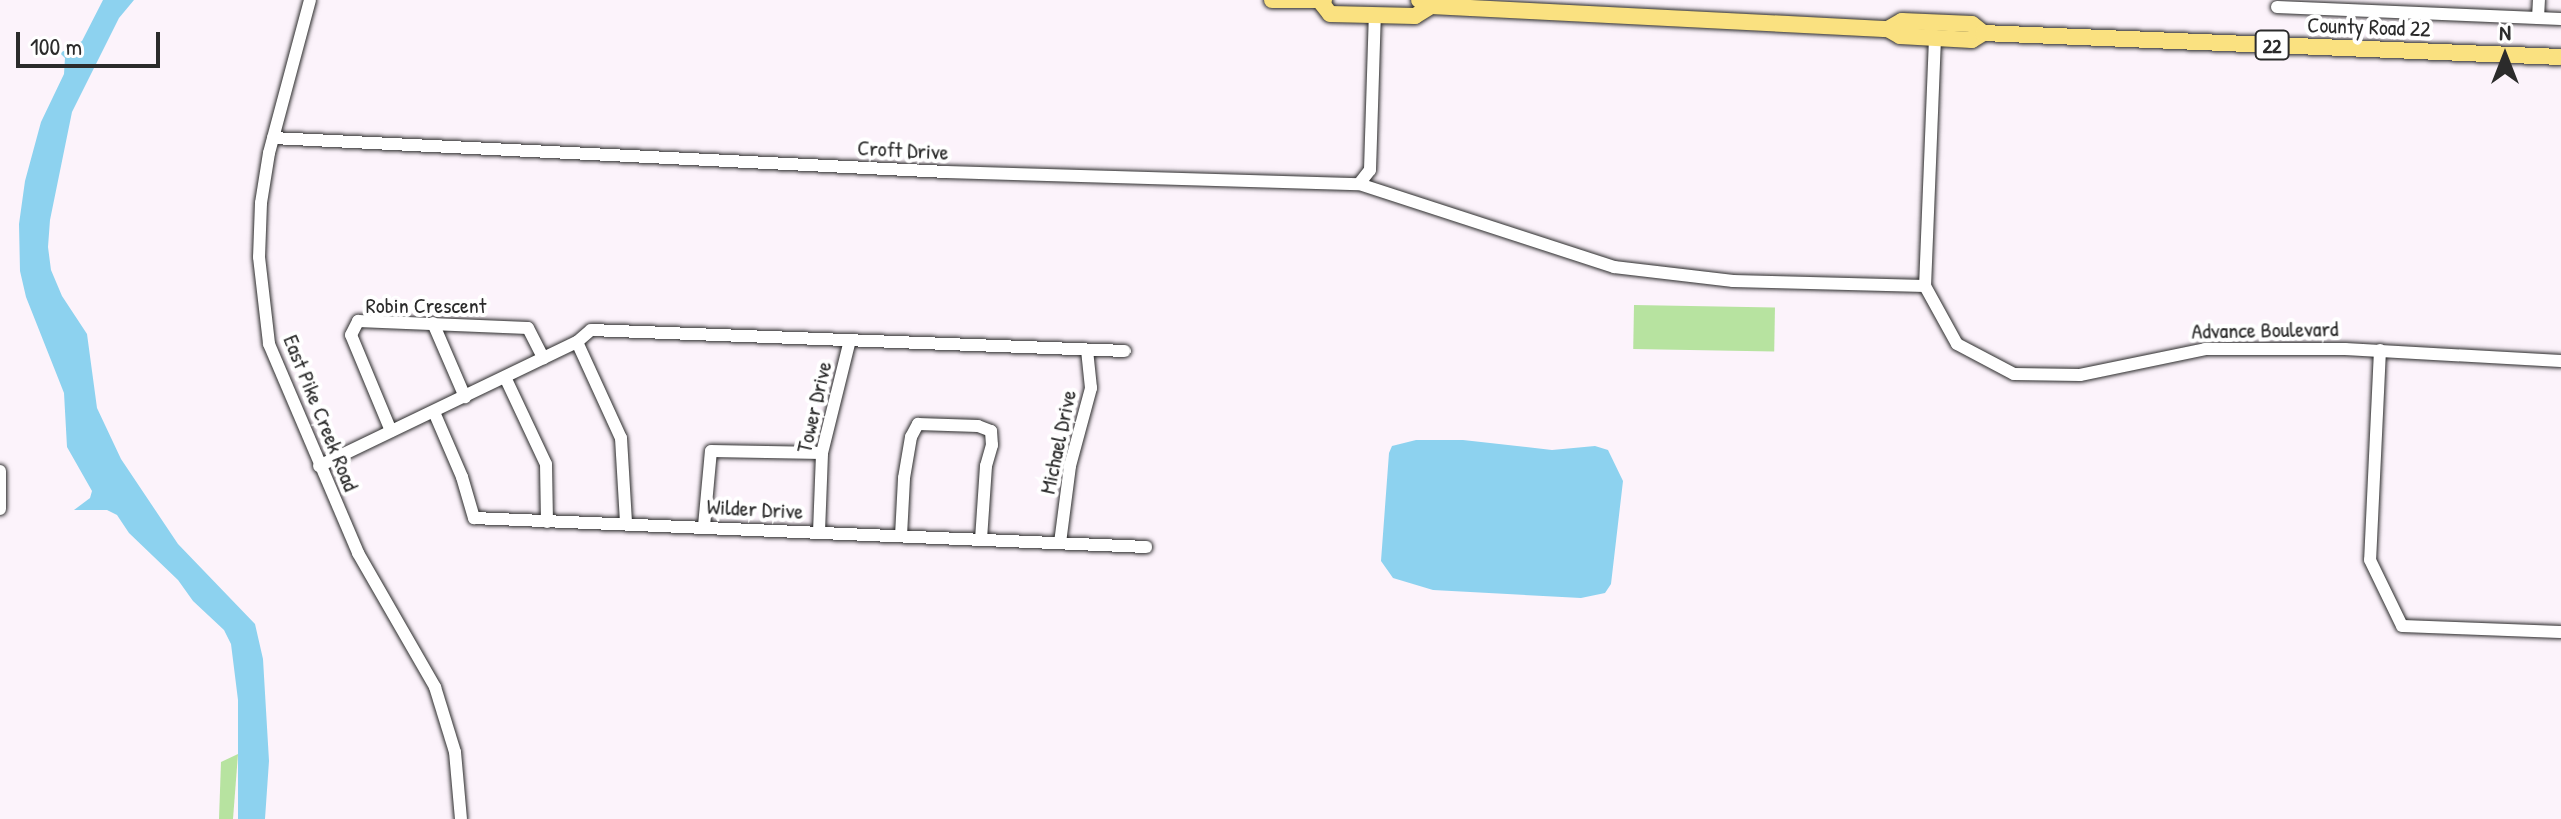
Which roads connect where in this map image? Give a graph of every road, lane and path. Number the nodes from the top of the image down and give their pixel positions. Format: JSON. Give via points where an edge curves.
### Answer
{"nodes":[{"id":1,"x":310,"y":0,"type":"edge"},
{"id":2,"x":1272,"y":0,"type":"edge"},
{"id":3,"x":2539,"y":0,"type":"edge"},
{"id":4,"x":1322,"y":1,"type":"edge"},
{"id":5,"x":1425,"y":3,"type":"edge"},
{"id":6,"x":2277,"y":7,"type":"dead end"},
{"id":7,"x":1375,"y":15,"type":"junction"},
{"id":8,"x":2538,"y":18,"type":"junction"},
{"id":9,"x":2561,"y":19,"type":"edge"},
{"id":10,"x":1888,"y":29,"type":"junction"},
{"id":11,"x":1983,"y":33,"type":"junction"},
{"id":12,"x":1935,"y":38,"type":"junction"},
{"id":13,"x":2561,"y":57,"type":"edge"},
{"id":14,"x":273,"y":138,"type":"junction"},
{"id":15,"x":1359,"y":184,"type":"junction"},
{"id":16,"x":1925,"y":286,"type":"junction"},
{"id":17,"x":433,"y":323,"type":"junction"},
{"id":18,"x":850,"y":340,"type":"junction"},
{"id":19,"x":577,"y":342,"type":"junction"},
{"id":20,"x":1087,"y":350,"type":"junction"},
{"id":21,"x":2380,"y":350,"type":"junction"},
{"id":22,"x":1125,"y":351,"type":"dead end"},
{"id":23,"x":543,"y":358,"type":"junction"},
{"id":24,"x":2561,"y":361,"type":"edge"},
{"id":25,"x":505,"y":377,"type":"junction"},
{"id":26,"x":465,"y":397,"type":"junction"},
{"id":27,"x":434,"y":412,"type":"junction"},
{"id":28,"x":391,"y":431,"type":"junction"},
{"id":29,"x":822,"y":453,"type":"junction"},
{"id":30,"x":319,"y":466,"type":"junction"},
{"id":31,"x":0,"y":471,"type":"edge"},
{"id":32,"x":0,"y":509,"type":"edge"},
{"id":33,"x":547,"y":522,"type":"junction"},
{"id":34,"x":626,"y":523,"type":"junction"},
{"id":35,"x":704,"y":526,"type":"junction"},
{"id":36,"x":819,"y":532,"type":"junction"},
{"id":37,"x":901,"y":536,"type":"junction"},
{"id":38,"x":981,"y":540,"type":"junction"},
{"id":39,"x":1060,"y":543,"type":"junction"},
{"id":40,"x":1146,"y":547,"type":"dead end"},
{"id":41,"x":2561,"y":632,"type":"edge"},
{"id":42,"x":461,"y":819,"type":"edge"}],
"edges":[{"from":1,"to":14,"type":"street","name":"East Pike Creek Road"},
{"from":2,"to":4,"type":"main road","name":"County Road 22","number":"22"},
{"from":3,"to":8,"type":"street"},
{"from":4,"to":7,"type":"main road","name":"County Road 22","number":"22","via":[[1330,14]]},
{"from":5,"to":7,"type":"main road","name":"County Road 22","number":"22","via":[[1415,16]]},
{"from":5,"to":10,"type":"main road","name":"County Road 22","number":"22"},
{"from":6,"to":8,"type":"street"},
{"from":7,"to":15,"type":"street","via":[[1370,170]]},
{"from":8,"to":9,"type":"street"},
{"from":10,"to":11,"type":"main road","name":"County Road 22","number":"22","via":[[1902,21],[1972,24]]},
{"from":10,"to":12,"type":"main road","name":"County Road 22","number":"22","via":[[1900,36]]},
{"from":11,"to":12,"type":"main road","name":"County Road 22","number":"22","via":[[1972,40]]},
{"from":11,"to":13,"type":"main road","name":"County Road 22","number":"22"},
{"from":12,"to":16,"type":"street"},
{"from":14,"to":15,"type":"street","name":"Croft Drive","via":[[917,171]]},
{"from":14,"to":30,"type":"street","name":"East Pike Creek Road","via":[[261,203],[259,257],[269,344]]},
{"from":15,"to":16,"type":"street","name":"Croft Drive","via":[[1614,267],[1733,281]]},
{"from":16,"to":21,"type":"street","name":"Advance Boulevard","via":[[1957,344],[2014,374],[2080,375],[2205,349]]},
{"from":17,"to":23,"type":"street","name":"Robin Crescent","via":[[528,328]]},
{"from":17,"to":26,"type":"street"},
{"from":17,"to":28,"type":"street","name":"Robin Crescent","via":[[358,321],[351,335]]},
{"from":18,"to":19,"type":"street","via":[[591,330]]},
{"from":18,"to":20,"type":"street"},
{"from":18,"to":29,"type":"street","name":"Tower Drive"},
{"from":19,"to":23,"type":"street"},
{"from":19,"to":34,"type":"street","via":[[621,438]]},
{"from":20,"to":22,"type":"street"},
{"from":20,"to":39,"type":"street","name":"Michael Drive","via":[[1091,388],[1070,466]]},
{"from":21,"to":24,"type":"street","name":"Advance Boulevard"},
{"from":21,"to":41,"type":"street","via":[[2370,560],[2402,626]]},
{"from":23,"to":25,"type":"street"},
{"from":25,"to":26,"type":"street"},
{"from":25,"to":33,"type":"street","via":[[546,464]]},
{"from":26,"to":27,"type":"street"},
{"from":27,"to":28,"type":"street"},
{"from":27,"to":33,"type":"street","name":"Wilder Drive","via":[[474,518]]},
{"from":28,"to":30,"type":"street"},
{"from":29,"to":35,"type":"street","via":[[711,451]]},
{"from":29,"to":36,"type":"street","name":"Tower Drive"},
{"from":30,"to":42,"type":"street","name":"East Pike Creek Road","via":[[358,553],[435,687],[455,752]]},
{"from":31,"to":32,"type":"street"},
{"from":33,"to":34,"type":"street","name":"Wilder Drive"},
{"from":34,"to":35,"type":"street","name":"Wilder Drive"},
{"from":35,"to":36,"type":"street","name":"Wilder Drive"},
{"from":36,"to":37,"type":"street","name":"Wilder Drive"},
{"from":37,"to":38,"type":"street","name":"Wilder Drive"},
{"from":37,"to":38,"type":"street","via":[[904,478],[918,424],[978,426],[991,431],[992,445]]},
{"from":38,"to":39,"type":"street","name":"Wilder Drive"},
{"from":39,"to":40,"type":"street","name":"Wilder Drive"}]}
